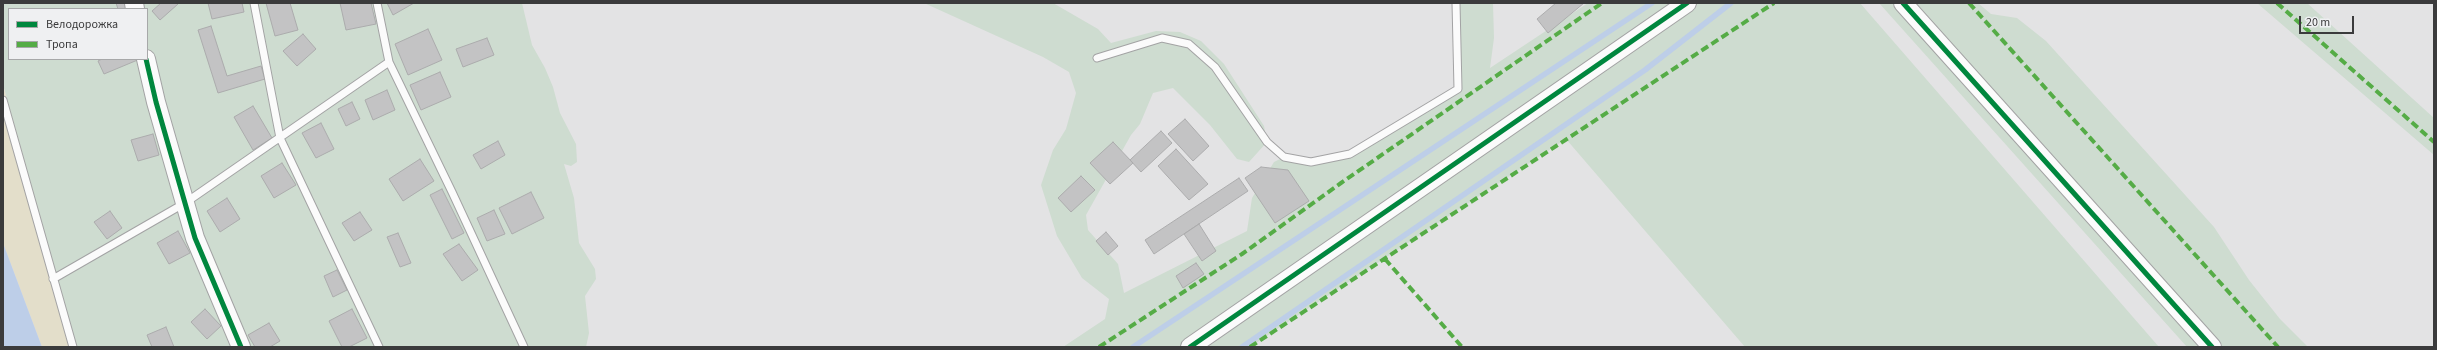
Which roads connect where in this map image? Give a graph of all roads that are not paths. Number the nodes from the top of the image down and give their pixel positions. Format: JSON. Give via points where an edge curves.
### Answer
{"nodes":[{"id":1,"x":254,"y":3,"type":"edge"},
{"id":2,"x":377,"y":3,"type":"edge"},
{"id":3,"x":1456,"y":3,"type":"edge"},
{"id":4,"x":1687,"y":3,"type":"edge"},
{"id":5,"x":1903,"y":3,"type":"edge"},
{"id":6,"x":1097,"y":58,"type":"dead end"},
{"id":7,"x":146,"y":60,"type":"edge"},
{"id":8,"x":389,"y":62,"type":"junction"},
{"id":9,"x":3,"y":100,"type":"edge"},
{"id":10,"x":280,"y":138,"type":"junction"},
{"id":11,"x":185,"y":203,"type":"junction"},
{"id":12,"x":53,"y":279,"type":"junction"},
{"id":13,"x":73,"y":347,"type":"edge"},
{"id":14,"x":241,"y":347,"type":"edge"},
{"id":15,"x":379,"y":347,"type":"edge"},
{"id":16,"x":524,"y":347,"type":"edge"},
{"id":17,"x":1190,"y":347,"type":"edge"},
{"id":18,"x":2212,"y":347,"type":"edge"}],
"edges":[{"from":1,"to":10,"type":"lane"},
{"from":2,"to":8,"type":"lane"},
{"from":3,"to":6,"type":"lane","via":[[1458,90],[1350,154],[1311,162],[1284,157],[1267,142],[1215,67],[1189,44],[1162,38]]},
{"from":4,"to":17,"type":"street"},
{"from":5,"to":18,"type":"street"},
{"from":7,"to":11,"type":"street"},
{"from":8,"to":10,"type":"lane"},
{"from":8,"to":16,"type":"lane"},
{"from":9,"to":12,"type":"lane"},
{"from":10,"to":11,"type":"lane"},
{"from":10,"to":15,"type":"lane"},
{"from":11,"to":12,"type":"lane"},
{"from":11,"to":14,"type":"street","via":[[195,238]]},
{"from":12,"to":13,"type":"lane"}]}
